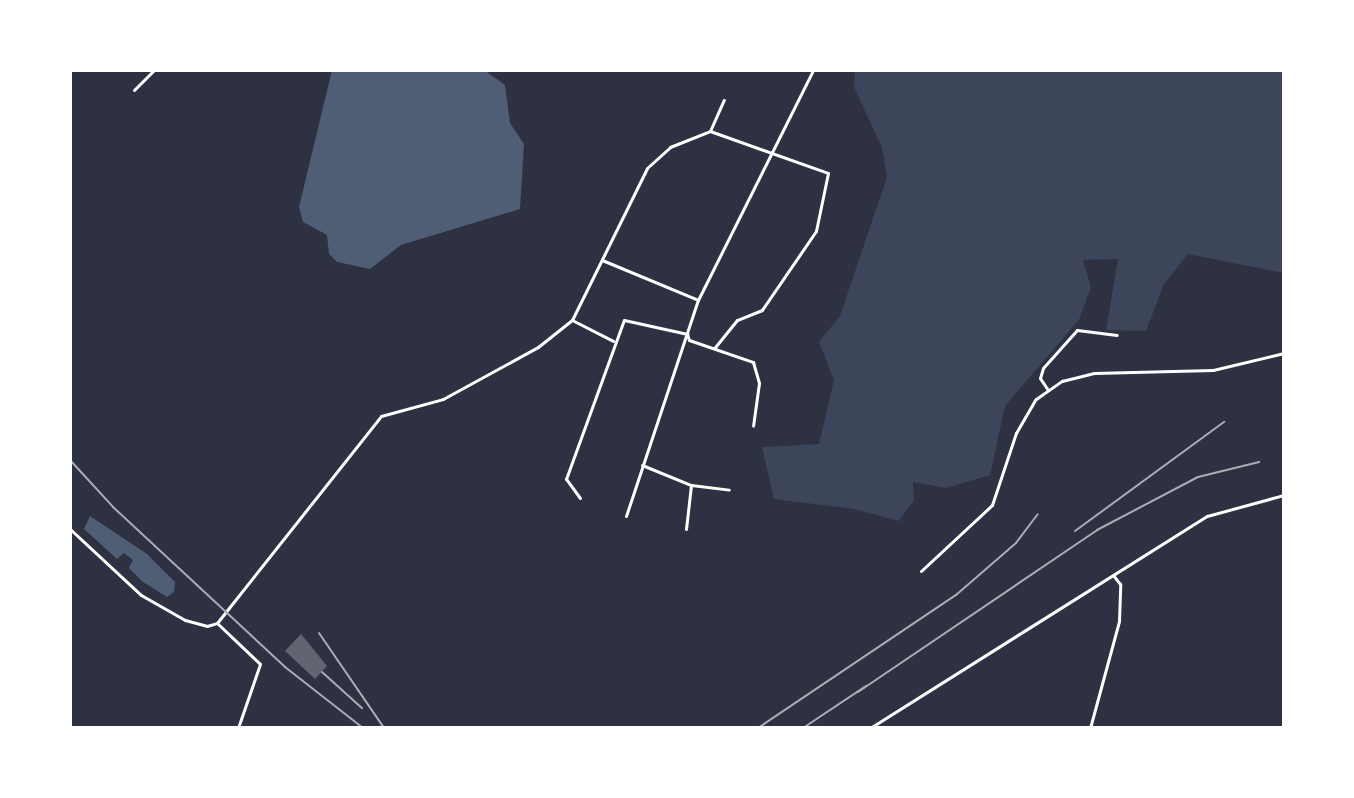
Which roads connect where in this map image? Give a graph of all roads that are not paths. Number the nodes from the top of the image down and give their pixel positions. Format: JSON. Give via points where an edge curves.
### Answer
{"nodes":[{"id":1,"x":154,"y":70,"type":"edge"},
{"id":2,"x":813,"y":70,"type":"edge"},
{"id":3,"x":134,"y":90,"type":"dead end"},
{"id":4,"x":724,"y":100,"type":"dead end"},
{"id":5,"x":710,"y":131,"type":"junction"},
{"id":6,"x":769,"y":151,"type":"junction"},
{"id":7,"x":601,"y":260,"type":"junction"},
{"id":8,"x":698,"y":300,"type":"junction"},
{"id":9,"x":572,"y":320,"type":"junction"},
{"id":10,"x":687,"y":334,"type":"junction"},
{"id":11,"x":1117,"y":335,"type":"dead end"},
{"id":12,"x":613,"y":341,"type":"junction"},
{"id":13,"x":715,"y":347,"type":"junction"},
{"id":14,"x":1284,"y":353,"type":"edge"},
{"id":15,"x":1048,"y":390,"type":"junction"},
{"id":16,"x":753,"y":426,"type":"dead end"},
{"id":17,"x":642,"y":465,"type":"junction"},
{"id":18,"x":691,"y":485,"type":"junction"},
{"id":19,"x":729,"y":490,"type":"dead end"},
{"id":20,"x":1284,"y":495,"type":"edge"},
{"id":21,"x":580,"y":498,"type":"dead end"},
{"id":22,"x":626,"y":516,"type":"dead end"},
{"id":23,"x":70,"y":529,"type":"edge"},
{"id":24,"x":686,"y":529,"type":"dead end"},
{"id":25,"x":921,"y":571,"type":"dead end"},
{"id":26,"x":1113,"y":575,"type":"junction"},
{"id":27,"x":217,"y":623,"type":"junction"},
{"id":28,"x":238,"y":728,"type":"edge"},
{"id":29,"x":870,"y":728,"type":"edge"},
{"id":30,"x":1090,"y":728,"type":"edge"}],
"edges":[{"from":1,"to":3,"type":"street"},
{"from":2,"to":6,"type":"street","via":[[784,133]]},
{"from":4,"to":5,"type":"street"},
{"from":5,"to":6,"type":"street"},
{"from":5,"to":7,"type":"street","via":[[670,147],[647,168]]},
{"from":6,"to":8,"type":"street"},
{"from":6,"to":13,"type":"street","via":[[828,173],[828,188],[816,231],[762,310],[737,320]]},
{"from":7,"to":8,"type":"street"},
{"from":7,"to":9,"type":"street"},
{"from":8,"to":10,"type":"street"},
{"from":9,"to":12,"type":"street"},
{"from":9,"to":27,"type":"street","via":[[538,347],[443,399],[381,416]]},
{"from":10,"to":12,"type":"street","via":[[624,320]]},
{"from":10,"to":13,"type":"street","via":[[689,340]]},
{"from":10,"to":17,"type":"street"},
{"from":11,"to":15,"type":"street","via":[[1077,330],[1043,368],[1040,378]]},
{"from":12,"to":21,"type":"street","via":[[566,479]]},
{"from":13,"to":16,"type":"street","via":[[753,362],[759,383]]},
{"from":14,"to":15,"type":"street","via":[[1213,370],[1094,373]]},
{"from":15,"to":25,"type":"street","via":[[1036,399],[1016,433],[992,505]]},
{"from":17,"to":18,"type":"street"},
{"from":17,"to":22,"type":"street"},
{"from":18,"to":19,"type":"street"},
{"from":18,"to":24,"type":"street"},
{"from":20,"to":26,"type":"street","via":[[1207,516]]},
{"from":23,"to":27,"type":"street","via":[[141,595],[185,620]]},
{"from":26,"to":29,"type":"street"},
{"from":26,"to":30,"type":"street","via":[[1120,584],[1119,621]]},
{"from":27,"to":28,"type":"street","via":[[260,664]]}]}
